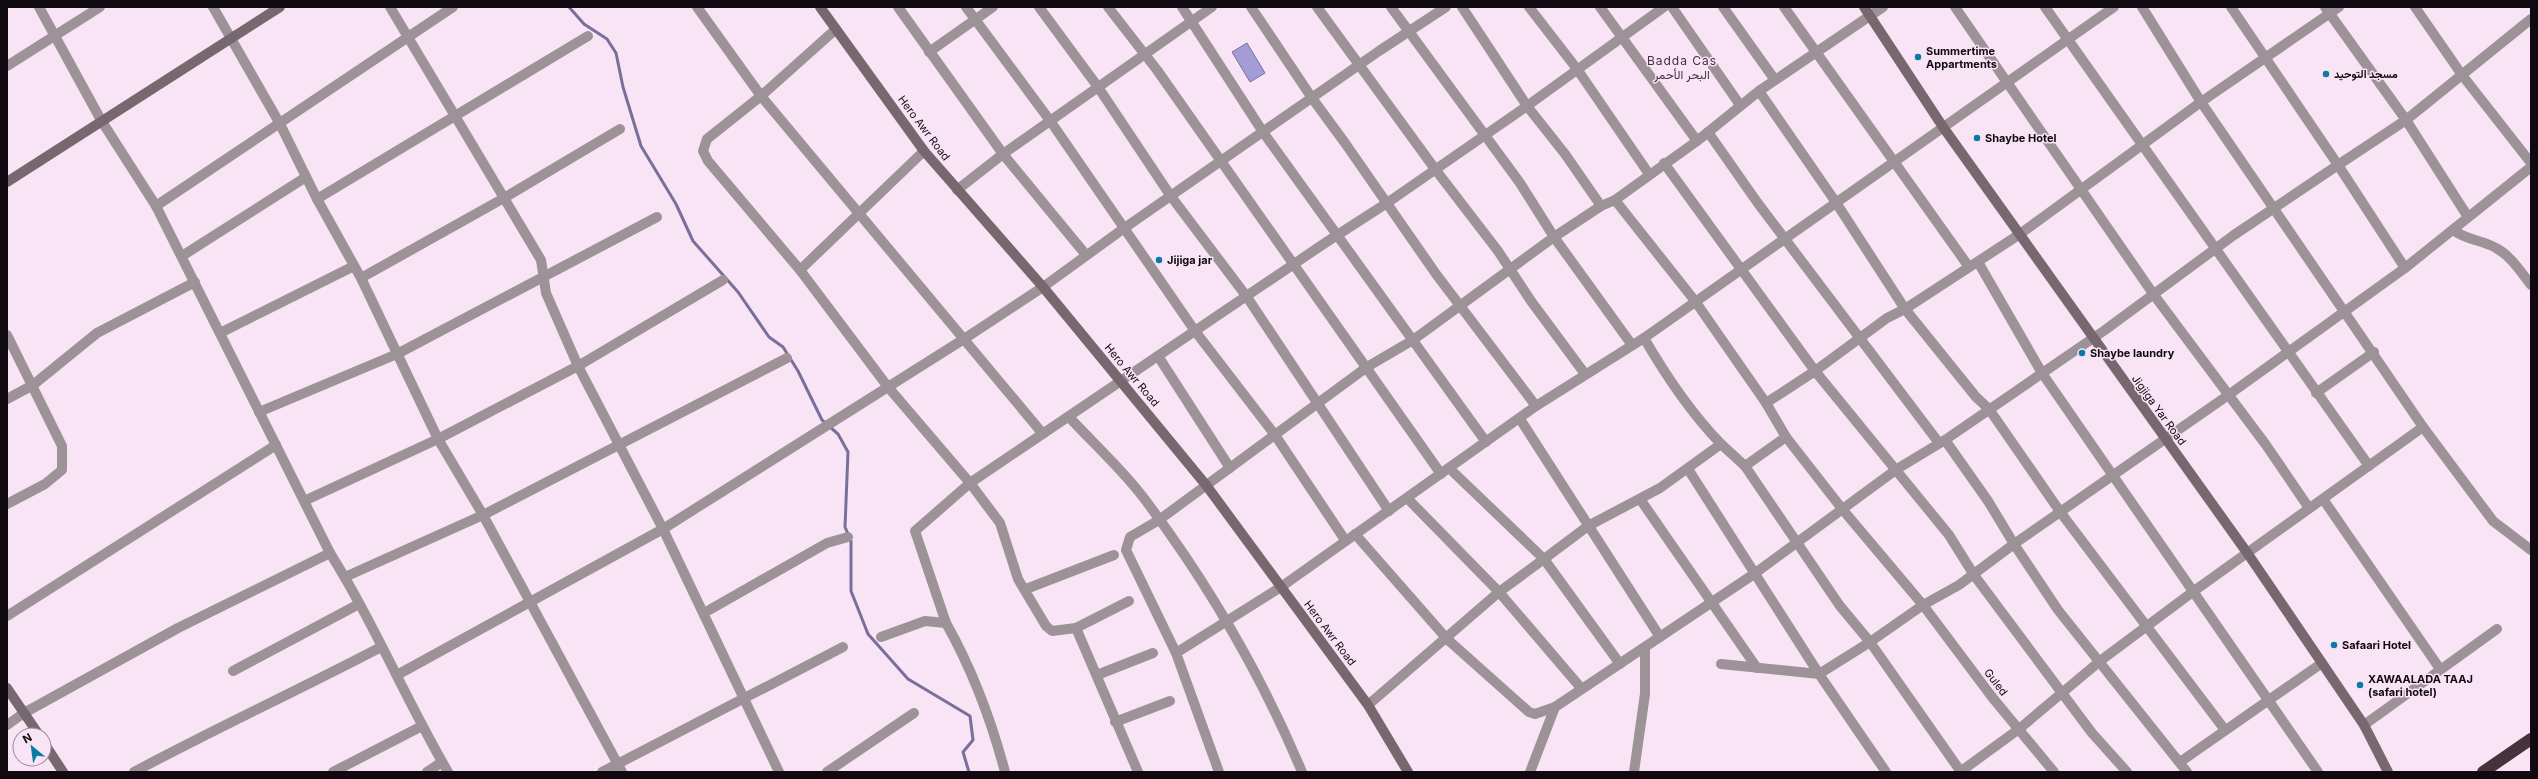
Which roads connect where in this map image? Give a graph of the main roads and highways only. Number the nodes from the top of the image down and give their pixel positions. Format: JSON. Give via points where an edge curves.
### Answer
{"nodes":[{"id":1,"x":280,"y":7,"type":"edge"},
{"id":2,"x":820,"y":7,"type":"edge"},
{"id":3,"x":1864,"y":7,"type":"edge"},
{"id":4,"x":7,"y":182,"type":"edge"},
{"id":5,"x":7,"y":688,"type":"edge"},
{"id":6,"x":33,"y":727,"type":"edge"},
{"id":7,"x":2530,"y":743,"type":"edge"},
{"id":8,"x":52,"y":755,"type":"edge"},
{"id":9,"x":63,"y":772,"type":"edge"},
{"id":10,"x":1408,"y":772,"type":"edge"},
{"id":11,"x":2388,"y":772,"type":"edge"},
{"id":12,"x":2483,"y":772,"type":"edge"}],
"edges":[{"from":1,"to":4,"type":"main road"},
{"from":2,"to":10,"type":"main road","name":"Hero Awr Road","via":[[924,151],[1043,287],[1206,485],[1368,705]]},
{"from":3,"to":11,"type":"main road","name":"Jigjiga Yar Road","via":[[1943,127],[2248,554],[2364,725]]},
{"from":5,"to":6,"type":"main road"},
{"from":7,"to":12,"type":"highway"},
{"from":8,"to":9,"type":"main road"}]}
